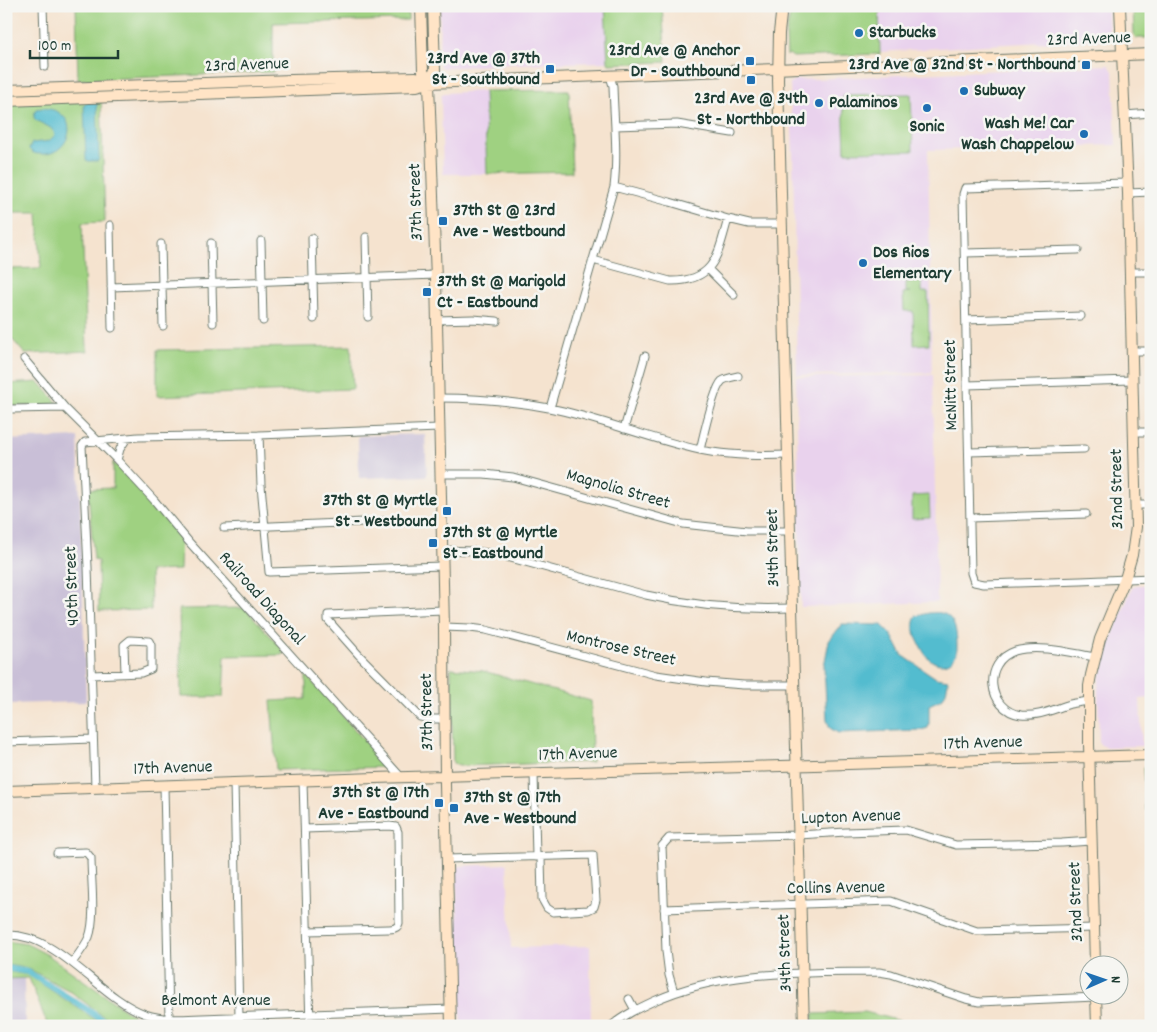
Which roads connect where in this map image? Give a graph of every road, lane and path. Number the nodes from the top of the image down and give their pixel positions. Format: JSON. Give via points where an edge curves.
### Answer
{"nodes":[{"id":1,"x":43,"y":6,"type":"edge"},
{"id":2,"x":421,"y":6,"type":"edge"},
{"id":3,"x":433,"y":6,"type":"edge"},
{"id":4,"x":782,"y":6,"type":"edge"},
{"id":5,"x":1120,"y":6,"type":"edge"},
{"id":6,"x":1151,"y":54,"type":"edge"},
{"id":7,"x":1122,"y":55,"type":"junction"},
{"id":8,"x":45,"y":67,"type":"dead end"},
{"id":9,"x":778,"y":69,"type":"junction"},
{"id":10,"x":610,"y":76,"type":"junction"},
{"id":11,"x":428,"y":83,"type":"junction"},
{"id":12,"x":6,"y":90,"type":"edge"},
{"id":13,"x":6,"y":101,"type":"edge"},
{"id":14,"x":1151,"y":113,"type":"edge"},
{"id":15,"x":1125,"y":115,"type":"junction"},
{"id":16,"x":615,"y":126,"type":"junction"},
{"id":17,"x":732,"y":133,"type":"dead end"},
{"id":18,"x":614,"y":187,"type":"junction"},
{"id":19,"x":1127,"y":188,"type":"junction"},
{"id":20,"x":1151,"y":192,"type":"edge"},
{"id":21,"x":728,"y":219,"type":"junction"},
{"id":22,"x":782,"y":224,"type":"junction"},
{"id":23,"x":110,"y":225,"type":"dead end"},
{"id":24,"x":366,"y":237,"type":"dead end"},
{"id":25,"x":312,"y":238,"type":"dead end"},
{"id":26,"x":261,"y":241,"type":"dead end"},
{"id":27,"x":211,"y":243,"type":"dead end"},
{"id":28,"x":161,"y":244,"type":"dead end"},
{"id":29,"x":1078,"y":250,"type":"dead end"},
{"id":30,"x":965,"y":253,"type":"junction"},
{"id":31,"x":593,"y":260,"type":"junction"},
{"id":32,"x":708,"y":269,"type":"junction"},
{"id":33,"x":1129,"y":272,"type":"junction"},
{"id":34,"x":1151,"y":272,"type":"edge"},
{"id":35,"x":436,"y":275,"type":"junction"},
{"id":36,"x":367,"y":278,"type":"junction"},
{"id":37,"x":313,"y":280,"type":"junction"},
{"id":38,"x":262,"y":281,"type":"junction"},
{"id":39,"x":212,"y":283,"type":"junction"},
{"id":40,"x":162,"y":285,"type":"junction"},
{"id":41,"x":111,"y":288,"type":"junction"},
{"id":42,"x":734,"y":295,"type":"dead end"},
{"id":43,"x":1081,"y":316,"type":"dead end"},
{"id":44,"x":368,"y":317,"type":"dead end"},
{"id":45,"x":314,"y":319,"type":"dead end"},
{"id":46,"x":437,"y":320,"type":"junction"},
{"id":47,"x":966,"y":320,"type":"junction"},
{"id":48,"x":263,"y":321,"type":"dead end"},
{"id":49,"x":496,"y":321,"type":"dead end"},
{"id":50,"x":213,"y":323,"type":"dead end"},
{"id":51,"x":163,"y":326,"type":"dead end"},
{"id":52,"x":112,"y":328,"type":"dead end"},
{"id":53,"x":1131,"y":351,"type":"junction"},
{"id":54,"x":1151,"y":351,"type":"edge"},
{"id":55,"x":645,"y":356,"type":"dead end"},
{"id":56,"x":24,"y":359,"type":"dead end"},
{"id":57,"x":738,"y":376,"type":"dead end"},
{"id":58,"x":1132,"y":380,"type":"junction"},
{"id":59,"x":968,"y":386,"type":"junction"},
{"id":60,"x":439,"y":398,"type":"junction"},
{"id":61,"x":65,"y":408,"type":"junction"},
{"id":62,"x":550,"y":408,"type":"junction"},
{"id":63,"x":11,"y":409,"type":"dead end"},
{"id":64,"x":439,"y":428,"type":"junction"},
{"id":65,"x":624,"y":429,"type":"junction"},
{"id":66,"x":1134,"y":432,"type":"junction"},
{"id":67,"x":1151,"y":432,"type":"edge"},
{"id":68,"x":259,"y":435,"type":"junction"},
{"id":69,"x":127,"y":438,"type":"junction"},
{"id":70,"x":97,"y":441,"type":"junction"},
{"id":71,"x":1084,"y":449,"type":"dead end"},
{"id":72,"x":700,"y":450,"type":"junction"},
{"id":73,"x":969,"y":452,"type":"junction"},
{"id":74,"x":788,"y":455,"type":"junction"},
{"id":75,"x":116,"y":460,"type":"junction"},
{"id":76,"x":440,"y":474,"type":"junction"},
{"id":77,"x":1151,"y":504,"type":"edge"},
{"id":78,"x":1136,"y":505,"type":"junction"},
{"id":79,"x":1086,"y":514,"type":"dead end"},
{"id":80,"x":970,"y":518,"type":"junction"},
{"id":81,"x":441,"y":521,"type":"junction"},
{"id":82,"x":265,"y":526,"type":"junction"},
{"id":83,"x":224,"y":528,"type":"dead end"},
{"id":84,"x":790,"y":531,"type":"junction"},
{"id":85,"x":442,"y":550,"type":"junction"},
{"id":86,"x":442,"y":566,"type":"junction"},
{"id":87,"x":1151,"y":578,"type":"edge"},
{"id":88,"x":1125,"y":579,"type":"junction"},
{"id":89,"x":792,"y":608,"type":"junction"},
{"id":90,"x":443,"y":610,"type":"junction"},
{"id":91,"x":444,"y":627,"type":"junction"},
{"id":92,"x":1095,"y":657,"type":"junction"},
{"id":93,"x":125,"y":673,"type":"junction"},
{"id":94,"x":91,"y":675,"type":"junction"},
{"id":95,"x":794,"y":685,"type":"junction"},
{"id":96,"x":1089,"y":702,"type":"junction"},
{"id":97,"x":444,"y":719,"type":"junction"},
{"id":98,"x":93,"y":739,"type":"junction"},
{"id":99,"x":6,"y":742,"type":"edge"},
{"id":100,"x":1151,"y":755,"type":"edge"},
{"id":101,"x":1089,"y":757,"type":"junction"},
{"id":102,"x":797,"y":765,"type":"junction"},
{"id":103,"x":534,"y":773,"type":"junction"},
{"id":104,"x":445,"y":776,"type":"junction"},
{"id":105,"x":401,"y":777,"type":"junction"},
{"id":106,"x":303,"y":781,"type":"junction"},
{"id":107,"x":234,"y":783,"type":"junction"},
{"id":108,"x":164,"y":786,"type":"junction"},
{"id":109,"x":95,"y":788,"type":"junction"},
{"id":110,"x":6,"y":791,"type":"edge"},
{"id":111,"x":305,"y":829,"type":"junction"},
{"id":112,"x":799,"y":835,"type":"junction"},
{"id":113,"x":1092,"y":841,"type":"junction"},
{"id":114,"x":57,"y":852,"type":"dead end"},
{"id":115,"x":538,"y":857,"type":"junction"},
{"id":116,"x":447,"y":859,"type":"junction"},
{"id":117,"x":800,"y":904,"type":"junction"},
{"id":118,"x":664,"y":909,"type":"junction"},
{"id":119,"x":1094,"y":928,"type":"junction"},
{"id":120,"x":307,"y":931,"type":"junction"},
{"id":121,"x":6,"y":935,"type":"edge"},
{"id":122,"x":1095,"y":954,"type":"edge"},
{"id":123,"x":72,"y":963,"type":"junction"},
{"id":124,"x":802,"y":973,"type":"junction"},
{"id":125,"x":674,"y":992,"type":"junction"},
{"id":126,"x":1080,"y":997,"type":"edge"},
{"id":127,"x":629,"y":998,"type":"dead end"},
{"id":128,"x":1096,"y":1004,"type":"edge"},
{"id":129,"x":451,"y":1009,"type":"junction"},
{"id":130,"x":635,"y":1010,"type":"junction"},
{"id":131,"x":310,"y":1014,"type":"junction"},
{"id":132,"x":239,"y":1017,"type":"junction"},
{"id":133,"x":169,"y":1019,"type":"junction"},
{"id":134,"x":310,"y":1026,"type":"edge"},
{"id":135,"x":451,"y":1026,"type":"edge"},
{"id":136,"x":611,"y":1026,"type":"edge"},
{"id":137,"x":804,"y":1026,"type":"edge"},
{"id":138,"x":1097,"y":1026,"type":"edge"}],
"edges":[{"from":1,"to":8,"type":"street"},
{"from":2,"to":11,"type":"main road","name":"37th Street","via":[[423,71]]},
{"from":3,"to":11,"type":"main road","name":"37th Street","via":[[435,70]]},
{"from":4,"to":9,"type":"main road","name":"34th Street"},
{"from":5,"to":7,"type":"main road","name":"32nd Street"},
{"from":6,"to":7,"type":"main road","name":"23rd Avenue"},
{"from":7,"to":9,"type":"main road","name":"23rd Avenue"},
{"from":7,"to":15,"type":"main road","name":"32nd Street"},
{"from":9,"to":10,"type":"main road","name":"23rd Avenue"},
{"from":9,"to":22,"type":"main road","name":"34th Street"},
{"from":10,"to":11,"type":"main road","name":"23rd Avenue"},
{"from":10,"to":16,"type":"street"},
{"from":11,"to":12,"type":"main road","name":"23rd Avenue","via":[[416,77]]},
{"from":11,"to":13,"type":"main road","name":"23rd Avenue","via":[[417,86]]},
{"from":11,"to":35,"type":"main road","name":"37th Street"},
{"from":14,"to":15,"type":"street"},
{"from":15,"to":19,"type":"main road","name":"32nd Street"},
{"from":16,"to":17,"type":"street","via":[[677,124]]},
{"from":16,"to":18,"type":"street"},
{"from":18,"to":21,"type":"street"},
{"from":18,"to":31,"type":"street"},
{"from":19,"to":20,"type":"street"},
{"from":19,"to":30,"type":"street","name":"McNitt Street","via":[[965,188]]},
{"from":19,"to":33,"type":"main road","name":"32nd Street"},
{"from":21,"to":22,"type":"street","via":[[749,224]]},
{"from":21,"to":32,"type":"street","via":[[718,254]]},
{"from":22,"to":74,"type":"main road","name":"34th Street"},
{"from":23,"to":41,"type":"street"},
{"from":24,"to":36,"type":"street"},
{"from":25,"to":37,"type":"street"},
{"from":26,"to":38,"type":"street"},
{"from":27,"to":39,"type":"street"},
{"from":28,"to":40,"type":"street"},
{"from":29,"to":30,"type":"street"},
{"from":30,"to":47,"type":"street","name":"McNitt Street"},
{"from":31,"to":32,"type":"street","via":[[670,282],[694,278]]},
{"from":31,"to":62,"type":"street"},
{"from":32,"to":42,"type":"street"},
{"from":33,"to":34,"type":"street"},
{"from":33,"to":53,"type":"main road","name":"32nd Street"},
{"from":35,"to":36,"type":"street"},
{"from":35,"to":46,"type":"main road","name":"37th Street"},
{"from":36,"to":37,"type":"street"},
{"from":36,"to":44,"type":"street"},
{"from":37,"to":38,"type":"street"},
{"from":37,"to":45,"type":"street"},
{"from":38,"to":39,"type":"street"},
{"from":38,"to":48,"type":"street"},
{"from":39,"to":40,"type":"street"},
{"from":39,"to":50,"type":"street"},
{"from":40,"to":41,"type":"street"},
{"from":40,"to":51,"type":"street"},
{"from":41,"to":52,"type":"street"},
{"from":43,"to":47,"type":"street"},
{"from":46,"to":49,"type":"street"},
{"from":46,"to":60,"type":"main road","name":"37th Street"},
{"from":47,"to":59,"type":"street","name":"McNitt Street"},
{"from":53,"to":54,"type":"street"},
{"from":53,"to":58,"type":"main road","name":"32nd Street"},
{"from":55,"to":65,"type":"street"},
{"from":56,"to":61,"type":"street"},
{"from":57,"to":72,"type":"street","via":[[720,383]]},
{"from":58,"to":59,"type":"street"},
{"from":58,"to":66,"type":"main road","name":"32nd Street"},
{"from":59,"to":73,"type":"street","name":"McNitt Street"},
{"from":60,"to":62,"type":"street","via":[[488,399]]},
{"from":60,"to":64,"type":"main road","name":"37th Street"},
{"from":61,"to":63,"type":"street"},
{"from":61,"to":70,"type":"street"},
{"from":62,"to":65,"type":"street"},
{"from":64,"to":68,"type":"street"},
{"from":64,"to":76,"type":"main road","name":"37th Street"},
{"from":65,"to":72,"type":"street"},
{"from":66,"to":67,"type":"street"},
{"from":66,"to":78,"type":"main road","name":"32nd Street"},
{"from":68,"to":69,"type":"street"},
{"from":68,"to":82,"type":"street"},
{"from":69,"to":70,"type":"street"},
{"from":69,"to":75,"type":"street"},
{"from":70,"to":75,"type":"street","name":"Railroad Diagonal"},
{"from":70,"to":94,"type":"street","name":"40th Street","via":[[85,442],[82,446]]},
{"from":71,"to":73,"type":"street"},
{"from":72,"to":74,"type":"street","via":[[746,456]]},
{"from":73,"to":80,"type":"street","name":"McNitt Street"},
{"from":74,"to":84,"type":"main road","name":"34th Street"},
{"from":75,"to":105,"type":"street","name":"Railroad Diagonal"},
{"from":76,"to":81,"type":"main road","name":"37th Street"},
{"from":76,"to":84,"type":"street","name":"Magnolia Street","via":[[513,477],[683,524],[747,531]]},
{"from":77,"to":78,"type":"street"},
{"from":78,"to":88,"type":"main road","name":"32nd Street","via":[[1135,540]]},
{"from":79,"to":80,"type":"street"},
{"from":80,"to":88,"type":"street","name":"McNitt Street","via":[[974,582]]},
{"from":81,"to":82,"type":"street"},
{"from":81,"to":85,"type":"main road","name":"37th Street"},
{"from":82,"to":83,"type":"street"},
{"from":82,"to":86,"type":"street","via":[[269,572]]},
{"from":84,"to":89,"type":"main road","name":"34th Street"},
{"from":85,"to":86,"type":"main road","name":"37th Street"},
{"from":85,"to":89,"type":"street","via":[[496,554],[669,600],[733,608]]},
{"from":86,"to":90,"type":"main road","name":"37th Street"},
{"from":87,"to":88,"type":"street"},
{"from":88,"to":92,"type":"main road","name":"32nd Street"},
{"from":89,"to":95,"type":"main road","name":"34th Street"},
{"from":90,"to":91,"type":"main road","name":"37th Street"},
{"from":90,"to":97,"type":"street","via":[[328,615],[328,620],[420,717]]},
{"from":91,"to":95,"type":"street","name":"Montrose Street","via":[[486,630],[673,678],[744,685]]},
{"from":91,"to":97,"type":"main road","name":"37th Street"},
{"from":92,"to":96,"type":"main road","name":"32nd Street"},
{"from":92,"to":96,"type":"street","via":[[1050,650],[1021,650],[1002,659],[993,678],[996,697],[1002,706],[1016,714],[1042,714],[1071,704]]},
{"from":93,"to":93,"type":"street","via":[[124,645],[130,640],[149,641],[151,669]]},
{"from":93,"to":94,"type":"street"},
{"from":94,"to":98,"type":"street","name":"40th Street"},
{"from":95,"to":102,"type":"main road","name":"34th Street"},
{"from":96,"to":101,"type":"main road","name":"32nd Street"},
{"from":97,"to":104,"type":"main road","name":"37th Street"},
{"from":98,"to":99,"type":"street"},
{"from":98,"to":109,"type":"street","name":"40th Street"},
{"from":100,"to":101,"type":"main road","name":"17th Avenue"},
{"from":101,"to":102,"type":"main road","name":"17th Avenue"},
{"from":101,"to":113,"type":"main road","name":"32nd Street"},
{"from":102,"to":103,"type":"main road","name":"17th Avenue"},
{"from":102,"to":112,"type":"main road","name":"34th Street"},
{"from":103,"to":104,"type":"main road","name":"17th Avenue"},
{"from":103,"to":115,"type":"street"},
{"from":104,"to":105,"type":"main road","name":"17th Avenue"},
{"from":104,"to":116,"type":"main road","name":"37th Street"},
{"from":105,"to":106,"type":"main road","name":"17th Avenue"},
{"from":106,"to":107,"type":"main road","name":"17th Avenue"},
{"from":106,"to":111,"type":"street"},
{"from":107,"to":108,"type":"main road","name":"17th Avenue"},
{"from":107,"to":132,"type":"street"},
{"from":108,"to":109,"type":"main road","name":"17th Avenue"},
{"from":108,"to":133,"type":"street"},
{"from":109,"to":110,"type":"main road","name":"17th Avenue"},
{"from":111,"to":120,"type":"street"},
{"from":111,"to":120,"type":"street","via":[[390,826],[396,827],[398,832],[398,926],[394,929]]},
{"from":112,"to":113,"type":"street","name":"Lupton Avenue","via":[[906,830],[956,845]]},
{"from":112,"to":117,"type":"main road","name":"34th Street"},
{"from":112,"to":118,"type":"street","name":"Lupton Avenue","via":[[669,838],[662,846]]},
{"from":113,"to":119,"type":"main road","name":"32nd Street"},
{"from":114,"to":123,"type":"street","via":[[86,852],[91,858],[91,930]]},
{"from":115,"to":115,"type":"street","via":[[593,855],[594,907],[553,912],[547,908],[542,899]]},
{"from":115,"to":116,"type":"street"},
{"from":116,"to":129,"type":"main road","name":"37th Street"},
{"from":117,"to":118,"type":"street","name":"Collins Avenue"},
{"from":117,"to":119,"type":"street","name":"Collins Avenue","via":[[891,901],[977,931]]},
{"from":117,"to":124,"type":"main road","name":"34th Street"},
{"from":118,"to":125,"type":"street","via":[[666,961]]},
{"from":119,"to":122,"type":"main road","name":"32nd Street"},
{"from":120,"to":131,"type":"street"},
{"from":121,"to":123,"type":"street","name":"Belmont Avenue","via":[[34,940]]},
{"from":123,"to":133,"type":"street","name":"Belmont Avenue","via":[[128,1006]]},
{"from":124,"to":125,"type":"street","via":[[729,979]]},
{"from":124,"to":126,"type":"street","via":[[879,972],[979,1002]]},
{"from":124,"to":137,"type":"main road","name":"34th Street"},
{"from":125,"to":130,"type":"street"},
{"from":127,"to":130,"type":"street"},
{"from":128,"to":138,"type":"main road"},
{"from":129,"to":131,"type":"street","name":"Belmont Avenue"},
{"from":129,"to":135,"type":"main road","name":"37th Street"},
{"from":130,"to":136,"type":"street"},
{"from":131,"to":132,"type":"street","name":"Belmont Avenue"},
{"from":131,"to":134,"type":"street"},
{"from":132,"to":133,"type":"street","name":"Belmont Avenue"}]}
